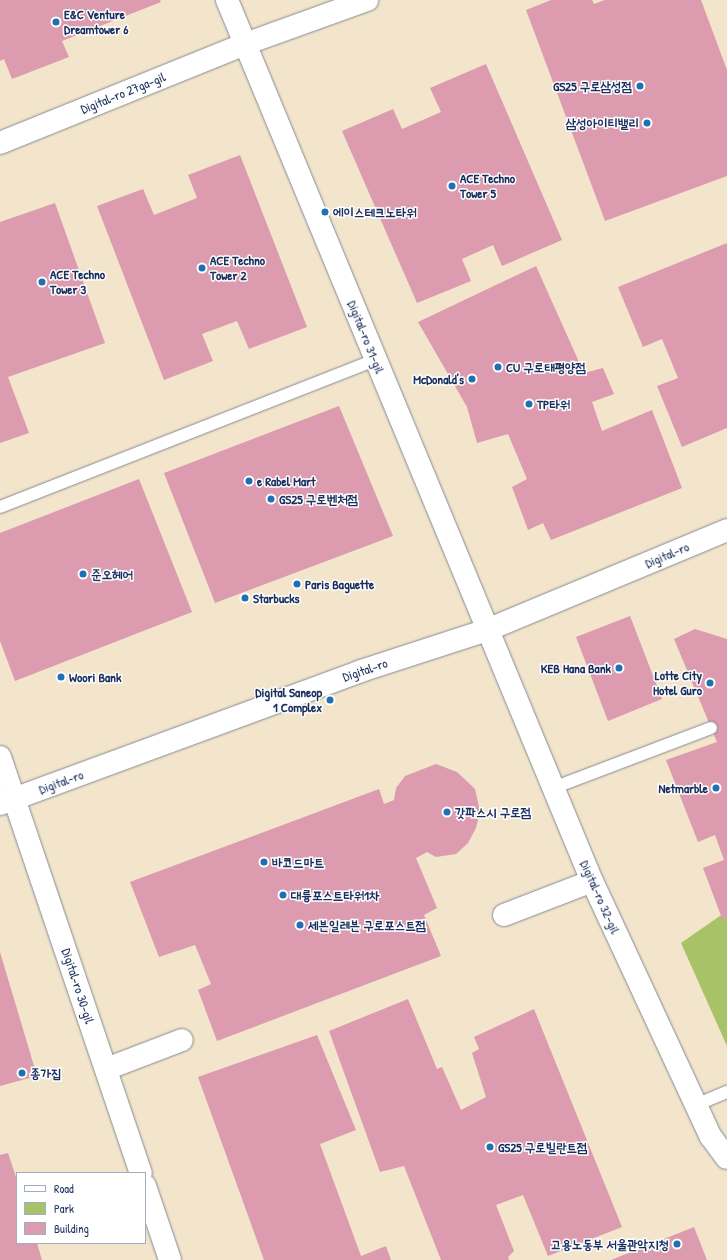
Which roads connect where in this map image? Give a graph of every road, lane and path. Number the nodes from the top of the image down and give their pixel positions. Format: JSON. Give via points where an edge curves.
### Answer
{"nodes":[{"id":1,"x":227,"y":0,"type":"edge"},
{"id":2,"x":367,"y":0,"type":"edge"},
{"id":3,"x":245,"y":44,"type":"junction"},
{"id":4,"x":0,"y":143,"type":"edge"},
{"id":5,"x":376,"y":360,"type":"junction"},
{"id":6,"x":0,"y":507,"type":"edge"},
{"id":7,"x":727,"y":530,"type":"edge"},
{"id":8,"x":487,"y":630,"type":"junction"},
{"id":9,"x":712,"y":728,"type":"dead end"},
{"id":10,"x":0,"y":757,"type":"edge"},
{"id":11,"x":553,"y":788,"type":"junction"},
{"id":12,"x":8,"y":801,"type":"edge"},
{"id":13,"x":592,"y":881,"type":"junction"},
{"id":14,"x":504,"y":915,"type":"dead end"},
{"id":15,"x":182,"y":1040,"type":"dead end"},
{"id":16,"x":106,"y":1069,"type":"junction"},
{"id":17,"x":727,"y":1092,"type":"edge"},
{"id":18,"x":696,"y":1105,"type":"junction"},
{"id":19,"x":727,"y":1158,"type":"edge"},
{"id":20,"x":141,"y":1172,"type":"edge"},
{"id":21,"x":146,"y":1189,"type":"edge"},
{"id":22,"x":170,"y":1260,"type":"edge"}],
"edges":[{"from":1,"to":3,"type":"street","name":"Digital-ro 31-gil"},
{"from":2,"to":3,"type":"street"},
{"from":3,"to":4,"type":"street","name":"Digital-ro 27ga-gil"},
{"from":3,"to":5,"type":"street","name":"Digital-ro 31-gil"},
{"from":5,"to":6,"type":"lane"},
{"from":5,"to":8,"type":"street","name":"Digital-ro 31-gil"},
{"from":7,"to":8,"type":"street","name":"Digital-ro"},
{"from":8,"to":11,"type":"street","name":"Digital-ro 32-gil"},
{"from":8,"to":12,"type":"street","name":"Digital-ro","via":[[360,671]]},
{"from":9,"to":11,"type":"lane"},
{"from":10,"to":12,"type":"street","name":"Digital-ro 30-gil"},
{"from":11,"to":13,"type":"street","name":"Digital-ro 32-gil"},
{"from":12,"to":16,"type":"street","name":"Digital-ro 30-gil"},
{"from":13,"to":14,"type":"street"},
{"from":13,"to":18,"type":"street","name":"Digital-ro 32-gil"},
{"from":15,"to":16,"type":"street"},
{"from":16,"to":20,"type":"street","name":"Digital-ro 30-gil"},
{"from":17,"to":18,"type":"lane"},
{"from":18,"to":19,"type":"street","name":"Digital-ro 32-gil","via":[[711,1137]]},
{"from":21,"to":22,"type":"street"}]}
